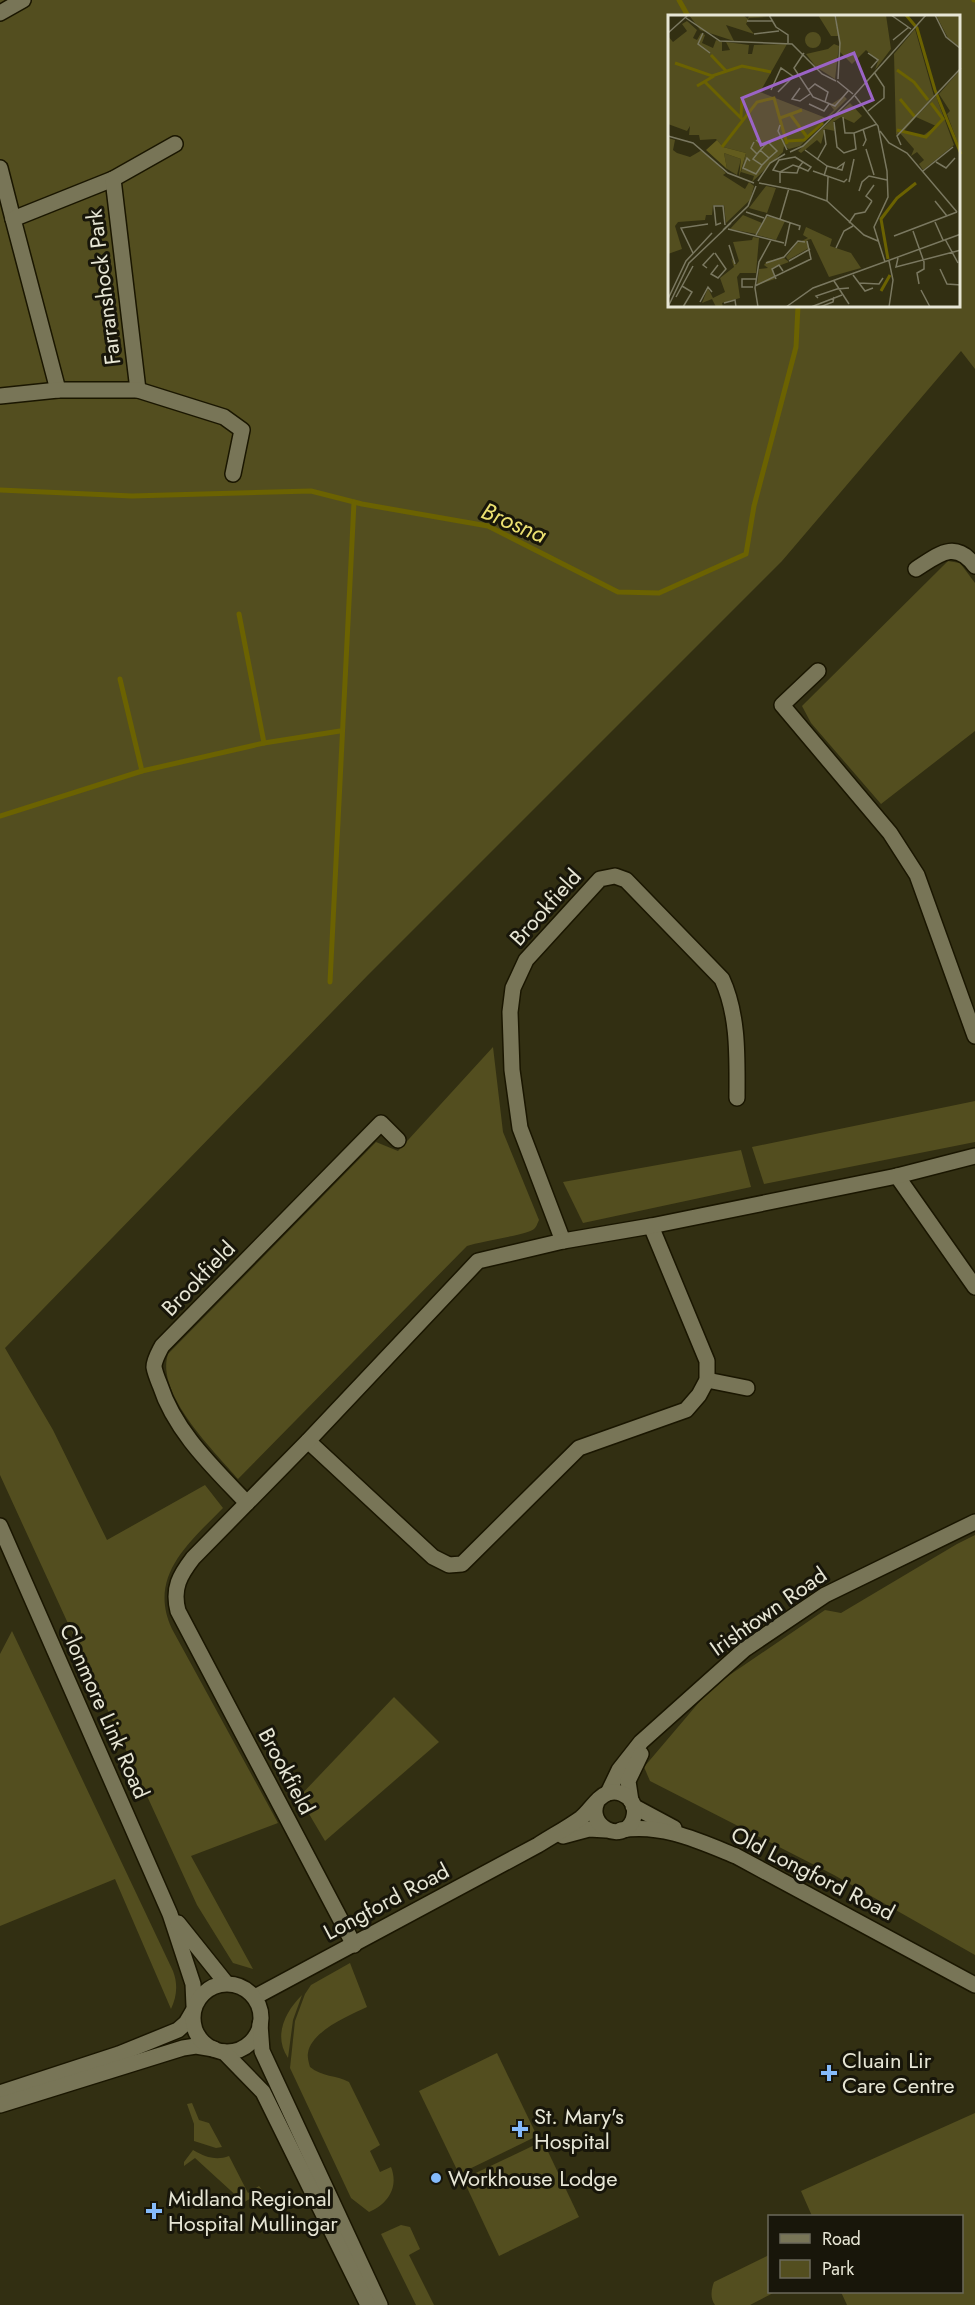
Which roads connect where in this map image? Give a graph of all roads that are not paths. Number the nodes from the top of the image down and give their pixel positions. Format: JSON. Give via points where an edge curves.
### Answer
{"nodes":[{"id":1,"x":23,"y":0,"type":"edge"},
{"id":2,"x":0,"y":13,"type":"edge"},
{"id":3,"x":175,"y":144,"type":"dead end"},
{"id":4,"x":0,"y":168,"type":"edge"},
{"id":5,"x":113,"y":179,"type":"junction"},
{"id":6,"x":13,"y":219,"type":"junction"},
{"id":7,"x":58,"y":390,"type":"junction"},
{"id":8,"x":138,"y":390,"type":"junction"},
{"id":9,"x":0,"y":396,"type":"edge"},
{"id":10,"x":233,"y":474,"type":"dead end"},
{"id":11,"x":975,"y":566,"type":"edge"},
{"id":12,"x":916,"y":569,"type":"dead end"},
{"id":13,"x":818,"y":671,"type":"dead end"},
{"id":14,"x":975,"y":1036,"type":"edge"},
{"id":15,"x":737,"y":1098,"type":"dead end"},
{"id":16,"x":398,"y":1140,"type":"dead end"},
{"id":17,"x":975,"y":1156,"type":"edge"},
{"id":18,"x":897,"y":1176,"type":"junction"},
{"id":19,"x":651,"y":1226,"type":"junction"},
{"id":20,"x":563,"y":1240,"type":"junction"},
{"id":21,"x":975,"y":1287,"type":"edge"},
{"id":22,"x":706,"y":1380,"type":"junction"},
{"id":23,"x":747,"y":1388,"type":"dead end"},
{"id":24,"x":308,"y":1441,"type":"junction"},
{"id":25,"x":247,"y":1503,"type":"junction"},
{"id":26,"x":975,"y":1522,"type":"edge"},
{"id":27,"x":0,"y":1526,"type":"edge"},
{"id":28,"x":662,"y":1722,"type":"junction"},
{"id":29,"x":603,"y":1797,"type":"junction"},
{"id":30,"x":632,"y":1803,"type":"junction"},
{"id":31,"x":614,"y":1830,"type":"junction"},
{"id":32,"x":695,"y":1839,"type":"junction"},
{"id":33,"x":538,"y":1845,"type":"junction"},
{"id":34,"x":170,"y":1914,"type":"junction"},
{"id":35,"x":354,"y":1945,"type":"junction"},
{"id":36,"x":226,"y":1983,"type":"junction"},
{"id":37,"x":975,"y":1985,"type":"edge"},
{"id":38,"x":255,"y":1997,"type":"junction"},
{"id":39,"x":194,"y":2008,"type":"junction"},
{"id":40,"x":261,"y":2024,"type":"junction"},
{"id":41,"x":219,"y":2051,"type":"junction"},
{"id":42,"x":0,"y":2093,"type":"edge"},
{"id":43,"x":0,"y":2105,"type":"edge"},
{"id":44,"x":368,"y":2305,"type":"edge"},
{"id":45,"x":380,"y":2305,"type":"edge"}],
"edges":[{"from":1,"to":2,"type":"street"},
{"from":3,"to":5,"type":"street","name":"Farranshock Park"},
{"from":4,"to":6,"type":"street"},
{"from":5,"to":6,"type":"street","name":"Farranshock Park"},
{"from":5,"to":8,"type":"street","name":"Farranshock Park"},
{"from":6,"to":7,"type":"street"},
{"from":7,"to":8,"type":"street","name":"Farranshock Park"},
{"from":7,"to":9,"type":"street","name":"Farranshock Park"},
{"from":8,"to":10,"type":"street","name":"Farranshock Park","via":[[224,417],[242,430]]},
{"from":11,"to":12,"type":"street","via":[[956,551],[942,552]]},
{"from":13,"to":14,"type":"street","via":[[782,705],[890,833],[917,875]]},
{"from":15,"to":20,"type":"street","name":"Brookfield","via":[[734,1020],[731,998],[722,979],[626,880],[615,876],[600,879],[526,960],[513,988],[510,1012],[520,1128]]},
{"from":16,"to":25,"type":"street","name":"Brookfield","via":[[381,1123],[162,1346],[156,1357],[154,1367],[162,1393],[175,1417]]},
{"from":17,"to":18,"type":"street","name":"Brookfield"},
{"from":18,"to":19,"type":"street","name":"Brookfield"},
{"from":18,"to":21,"type":"street"},
{"from":19,"to":20,"type":"street","name":"Brookfield"},
{"from":19,"to":22,"type":"street","via":[[707,1361]]},
{"from":20,"to":24,"type":"street","name":"Brookfield","via":[[478,1261]]},
{"from":22,"to":23,"type":"street"},
{"from":22,"to":24,"type":"street","via":[[686,1410],[579,1448],[462,1564],[449,1566],[433,1557]]},
{"from":24,"to":25,"type":"street","name":"Brookfield"},
{"from":25,"to":35,"type":"street","name":"Brookfield","via":[[180,1574],[176,1602]]},
{"from":26,"to":28,"type":"street","name":"Irishtown Road","via":[[825,1595],[745,1649]]},
{"from":27,"to":34,"type":"street","name":"Clonmore Link Road"},
{"from":28,"to":29,"type":"street","via":[[641,1742]]},
{"from":28,"to":30,"type":"street","via":[[628,1781]]},
{"from":29,"to":30,"type":"street","via":[[620,1793]]},
{"from":29,"to":31,"type":"street","via":[[594,1813],[596,1819]]},
{"from":29,"to":33,"type":"street","via":[[579,1820]]},
{"from":30,"to":31,"type":"street","via":[[633,1819],[629,1825]]},
{"from":30,"to":32,"type":"street"},
{"from":31,"to":32,"type":"street","name":"Old Longford Road","via":[[653,1829]]},
{"from":31,"to":33,"type":"street","name":"Old Longford Road","via":[[578,1831]]},
{"from":32,"to":37,"type":"street","name":"Old Longford Road","via":[[786,1881]]},
{"from":33,"to":35,"type":"street","name":"Longford Road"},
{"from":34,"to":36,"type":"street","name":"Clonmore Link Road"},
{"from":34,"to":39,"type":"street","name":"Clonmore Link Road","via":[[193,1984]]},
{"from":35,"to":38,"type":"street","name":"Longford Road"},
{"from":36,"to":38,"type":"street","via":[[237,1984]]},
{"from":36,"to":39,"type":"street","via":[[207,1990]]},
{"from":38,"to":40,"type":"street"},
{"from":39,"to":41,"type":"street","via":[[198,2035]]},
{"from":39,"to":42,"type":"street","via":[[178,2030]]},
{"from":40,"to":41,"type":"street","via":[[248,2045],[233,2052]]},
{"from":40,"to":45,"type":"street","via":[[262,2051]]},
{"from":41,"to":43,"type":"street","via":[[196,2046],[183,2048]]},
{"from":41,"to":44,"type":"street","via":[[263,2092]]}]}
